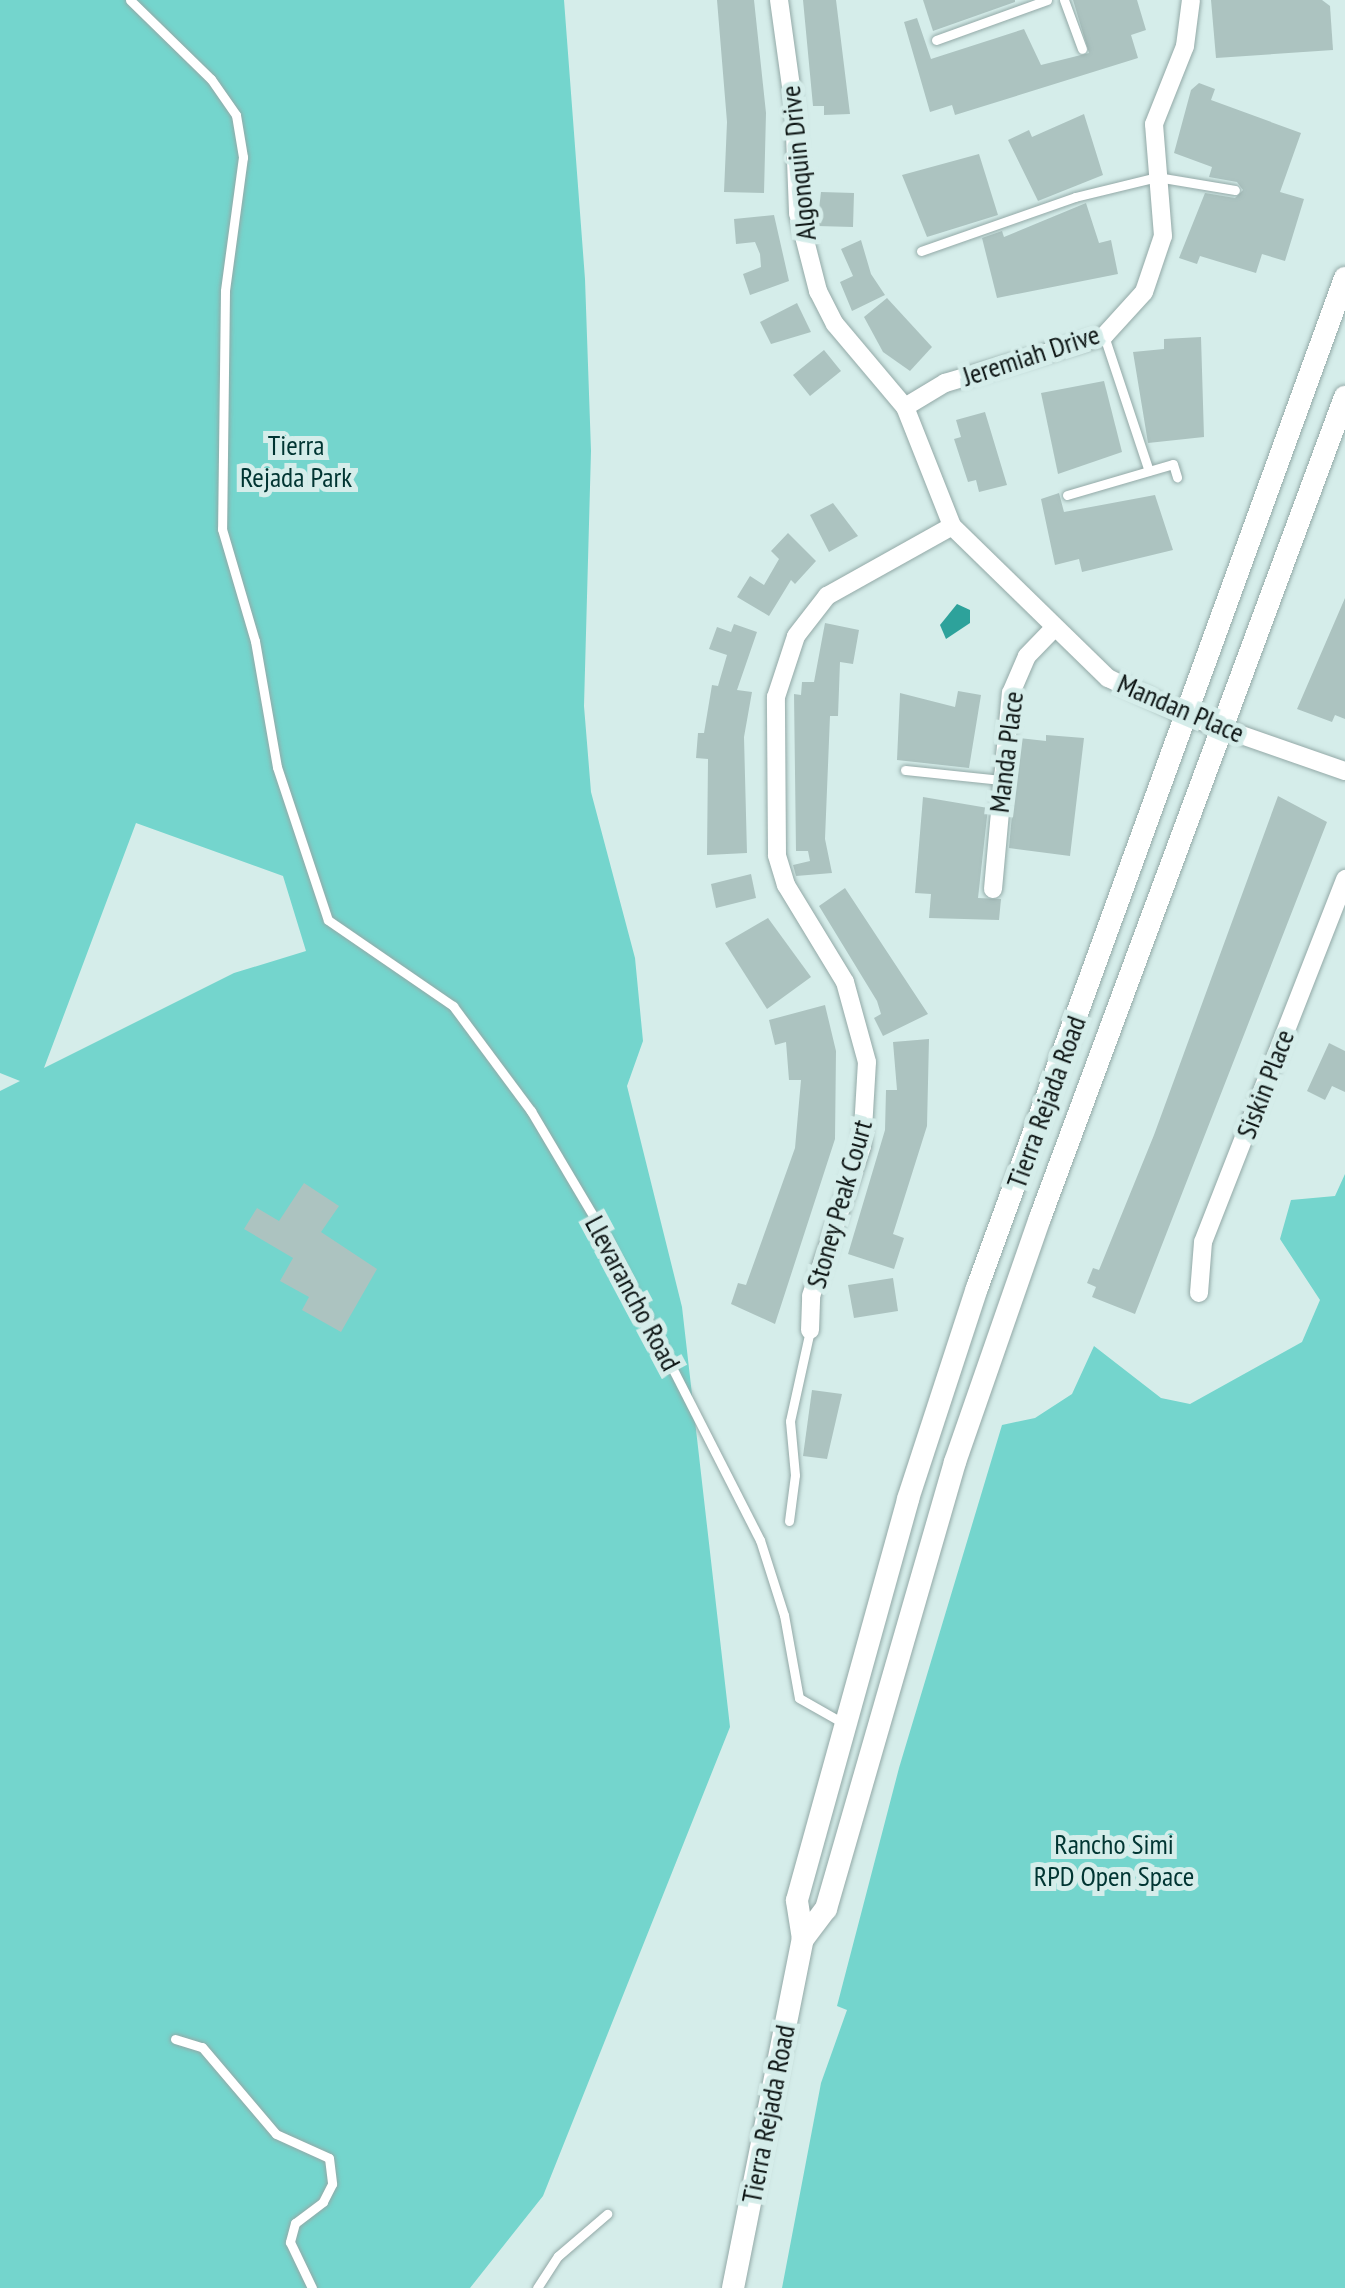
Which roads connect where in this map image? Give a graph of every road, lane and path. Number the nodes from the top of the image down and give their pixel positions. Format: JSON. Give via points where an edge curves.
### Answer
{"nodes":[{"id":1,"x":130,"y":0,"type":"edge"},
{"id":2,"x":779,"y":0,"type":"edge"},
{"id":3,"x":1046,"y":0,"type":"edge"},
{"id":4,"x":1064,"y":0,"type":"edge"},
{"id":5,"x":1190,"y":0,"type":"edge"},
{"id":6,"x":936,"y":40,"type":"dead end"},
{"id":7,"x":1082,"y":49,"type":"dead end"},
{"id":8,"x":1157,"y":176,"type":"junction"},
{"id":9,"x":1235,"y":190,"type":"dead end"},
{"id":10,"x":921,"y":252,"type":"dead end"},
{"id":11,"x":1345,"y":278,"type":"edge"},
{"id":12,"x":1104,"y":336,"type":"junction"},
{"id":13,"x":1345,"y":397,"type":"edge"},
{"id":14,"x":905,"y":407,"type":"junction"},
{"id":15,"x":1149,"y":471,"type":"junction"},
{"id":16,"x":1178,"y":477,"type":"dead end"},
{"id":17,"x":1067,"y":495,"type":"dead end"},
{"id":18,"x":952,"y":526,"type":"junction"},
{"id":19,"x":1054,"y":628,"type":"junction"},
{"id":20,"x":1187,"y":716,"type":"junction"},
{"id":21,"x":1225,"y":729,"type":"junction"},
{"id":22,"x":905,"y":770,"type":"dead end"},
{"id":23,"x":1345,"y":771,"type":"edge"},
{"id":24,"x":1001,"y":780,"type":"junction"},
{"id":25,"x":1345,"y":879,"type":"edge"},
{"id":26,"x":993,"y":889,"type":"dead end"},
{"id":27,"x":1199,"y":1293,"type":"dead end"},
{"id":28,"x":810,"y":1330,"type":"joint"},
{"id":29,"x":789,"y":1520,"type":"dead end"},
{"id":30,"x":843,"y":1723,"type":"junction"},
{"id":31,"x":802,"y":1940,"type":"junction"},
{"id":32,"x":176,"y":2039,"type":"dead end"},
{"id":33,"x":607,"y":2214,"type":"dead end"},
{"id":34,"x":312,"y":2288,"type":"edge"},
{"id":35,"x":537,"y":2288,"type":"edge"},
{"id":36,"x":734,"y":2288,"type":"edge"}],
"edges":[{"from":1,"to":30,"type":"lane","name":"Llevarancho Road","via":[[211,79],[236,115],[242,157],[224,292],[222,528],[255,641],[277,767],[328,920],[454,1006],[531,1112],[604,1234],[760,1540],[784,1615],[799,1698]]},
{"from":2,"to":14,"type":"street","name":"Algonquin Drive","via":[[794,108],[798,213],[813,276],[834,324]]},
{"from":3,"to":6,"type":"lane"},
{"from":4,"to":7,"type":"lane"},
{"from":5,"to":8,"type":"street","name":"Jeremiah Drive","via":[[1185,46],[1154,124]]},
{"from":8,"to":9,"type":"lane"},
{"from":8,"to":10,"type":"lane","via":[[1075,197]]},
{"from":8,"to":12,"type":"street","name":"Jeremiah Drive","via":[[1163,221],[1156,265],[1135,304]]},
{"from":11,"to":20,"type":"main road","name":"Tierra Rejada Road"},
{"from":12,"to":14,"type":"street","name":"Jeremiah Drive","via":[[945,382]]},
{"from":12,"to":15,"type":"lane"},
{"from":13,"to":21,"type":"main road","name":"Tierra Rejada Road"},
{"from":14,"to":18,"type":"street","name":"Algonquin Drive"},
{"from":15,"to":16,"type":"lane","via":[[1173,464]]},
{"from":15,"to":17,"type":"lane"},
{"from":18,"to":19,"type":"street","name":"Mandan Place"},
{"from":18,"to":28,"type":"street","name":"Stoney Peak Court","via":[[828,596],[796,636],[776,697],[777,856],[786,885],[845,982],[867,1062],[862,1146],[812,1296]]},
{"from":19,"to":20,"type":"street","name":"Mandan Place","via":[[1108,678]]},
{"from":19,"to":24,"type":"street","name":"Manda Place","via":[[1017,674]]},
{"from":20,"to":21,"type":"street","name":"Mandan Place"},
{"from":20,"to":30,"type":"main road","name":"Tierra Rejada Road","via":[[977,1288]]},
{"from":21,"to":23,"type":"street","name":"Mandan Place"},
{"from":21,"to":31,"type":"main road","name":"Tierra Rejada Road","via":[[955,1462],[826,1908]]},
{"from":22,"to":24,"type":"lane"},
{"from":24,"to":26,"type":"street","name":"Manda Place"},
{"from":25,"to":27,"type":"street","name":"Siskin Place","via":[[1204,1242]]},
{"from":28,"to":29,"type":"lane","via":[[790,1421],[795,1475]]},
{"from":30,"to":31,"type":"main road","name":"Tierra Rejada Road","via":[[797,1900]]},
{"from":31,"to":36,"type":"main road","name":"Tierra Rejada Road"},
{"from":32,"to":34,"type":"lane","via":[[202,2048],[276,2134],[329,2158],[332,2184],[323,2202],[296,2223],[290,2242]]},
{"from":33,"to":35,"type":"lane","via":[[558,2256]]}]}
